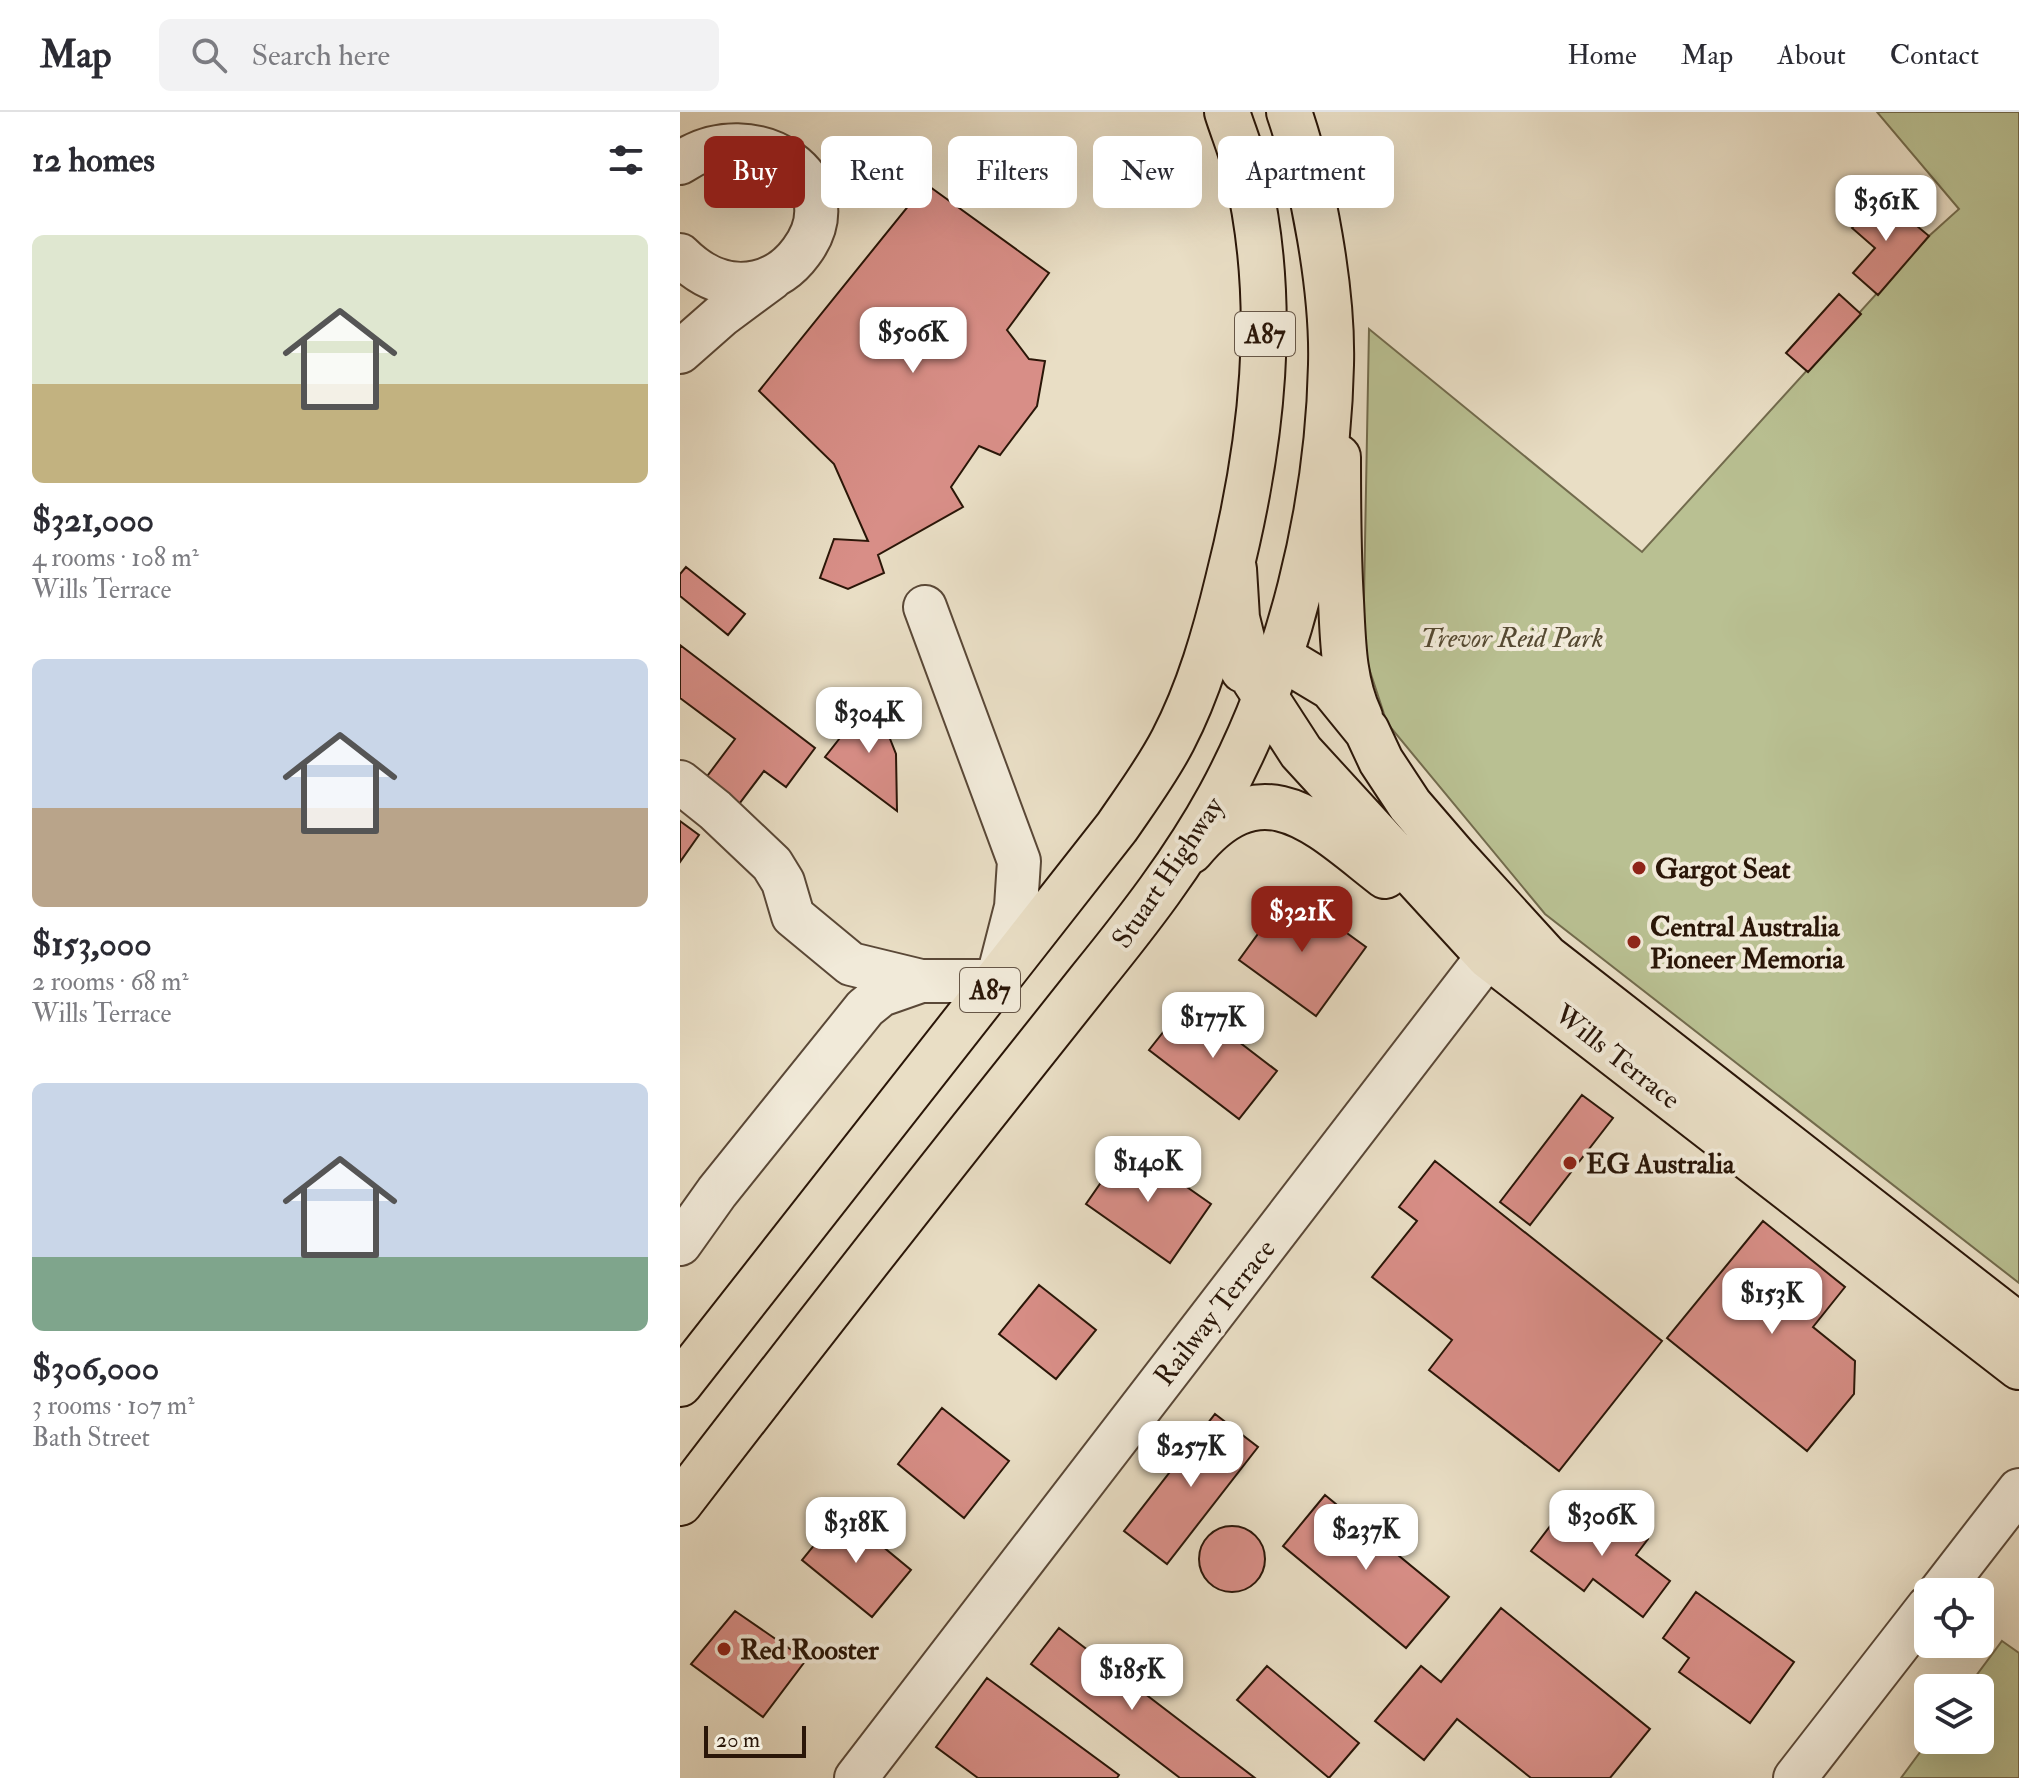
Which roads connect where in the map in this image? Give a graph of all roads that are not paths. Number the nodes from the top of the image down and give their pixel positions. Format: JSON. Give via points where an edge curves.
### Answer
{"nodes":[{"id":1,"x":1227,"y":112,"type":"edge"},
{"id":2,"x":1289,"y":112,"type":"edge"},
{"id":3,"x":699,"y":114,"type":"dead end"},
{"id":4,"x":746,"y":134,"type":"junction"},
{"id":5,"x":680,"y":163,"type":"edge"},
{"id":6,"x":680,"y":255,"type":"edge"},
{"id":7,"x":780,"y":273,"type":"junction"},
{"id":8,"x":680,"y":352,"type":"edge"},
{"id":9,"x":1331,"y":362,"type":"junction"},
{"id":10,"x":1234,"y":558,"type":"junction"},
{"id":11,"x":925,"y":607,"type":"dead end"},
{"id":12,"x":1264,"y":675,"type":"junction"},
{"id":13,"x":1367,"y":731,"type":"junction"},
{"id":14,"x":1172,"y":741,"type":"junction"},
{"id":15,"x":680,"y":782,"type":"edge"},
{"id":16,"x":1175,"y":870,"type":"junction"},
{"id":17,"x":1501,"y":939,"type":"junction"},
{"id":18,"x":921,"y":981,"type":"junction"},
{"id":19,"x":997,"y":981,"type":"junction"},
{"id":20,"x":680,"y":1244,"type":"edge"},
{"id":21,"x":2019,"y":1326,"type":"edge"},
{"id":22,"x":2019,"y":1367,"type":"edge"},
{"id":23,"x":680,"y":1384,"type":"edge"},
{"id":24,"x":2019,"y":1490,"type":"edge"},
{"id":25,"x":680,"y":1503,"type":"edge"},
{"id":26,"x":1951,"y":1578,"type":"edge"},
{"id":27,"x":1914,"y":1625,"type":"edge"},
{"id":28,"x":856,"y":1778,"type":"edge"},
{"id":29,"x":1795,"y":1778,"type":"edge"}],
"edges":[{"from":1,"to":10,"type":"main road","number":"A87","via":[[1246,170],[1265,312],[1258,421]]},
{"from":2,"to":9,"type":"main road","name":"Stuart Highway","number":"A87","via":[[1325,277]]},
{"from":3,"to":4,"type":"street"},
{"from":4,"to":5,"type":"street","via":[[711,139]]},
{"from":4,"to":7,"type":"street","via":[[763,137],[795,157],[813,190],[814,226],[806,246]]},
{"from":6,"to":7,"type":"street","via":[[693,268],[729,284],[763,281]]},
{"from":7,"to":8,"type":"street"},
{"from":9,"to":12,"type":"main road","name":"Stuart Highway","number":"A87","via":[[1323,472],[1308,547]]},
{"from":9,"to":13,"type":"main road","via":[[1338,427],[1343,649],[1349,684]]},
{"from":10,"to":12,"type":"main road","via":[[1237,618]]},
{"from":10,"to":14,"type":"main road","number":"A87","via":[[1215,631]]},
{"from":11,"to":19,"type":"street","via":[[1019,861],[1016,907]]},
{"from":12,"to":13,"type":"main road","name":"Wills Terrace","via":[[1297,667],[1332,688]]},
{"from":12,"to":14,"type":"main road","via":[[1219,683]]},
{"from":12,"to":16,"type":"main road","name":"Stuart Highway","number":"A87","via":[[1241,754]]},
{"from":12,"to":17,"type":"main road","name":"Wills Terrace","via":[[1301,752]]},
{"from":13,"to":17,"type":"main road","name":"Wills Terrace","via":[[1381,761]]},
{"from":14,"to":19,"type":"main road","number":"A87","via":[[1117,827]]},
{"from":15,"to":18,"type":"street","via":[[772,864],[793,916],[851,964]]},
{"from":16,"to":17,"type":"main road","via":[[1209,829],[1233,813],[1270,806],[1320,826]]},
{"from":16,"to":25,"type":"main road","name":"Stuart Highway","number":"A87"},
{"from":17,"to":21,"type":"main road","name":"Wills Terrace","via":[[1546,957]]},
{"from":17,"to":22,"type":"main road","name":"Wills Terrace"},
{"from":17,"to":28,"type":"street","name":"Railway Terrace"},
{"from":18,"to":19,"type":"street"},
{"from":18,"to":20,"type":"street","via":[[881,995],[865,1008]]},
{"from":19,"to":23,"type":"main road","number":"A87"},
{"from":24,"to":26,"type":"street"},
{"from":27,"to":29,"type":"street"}]}
